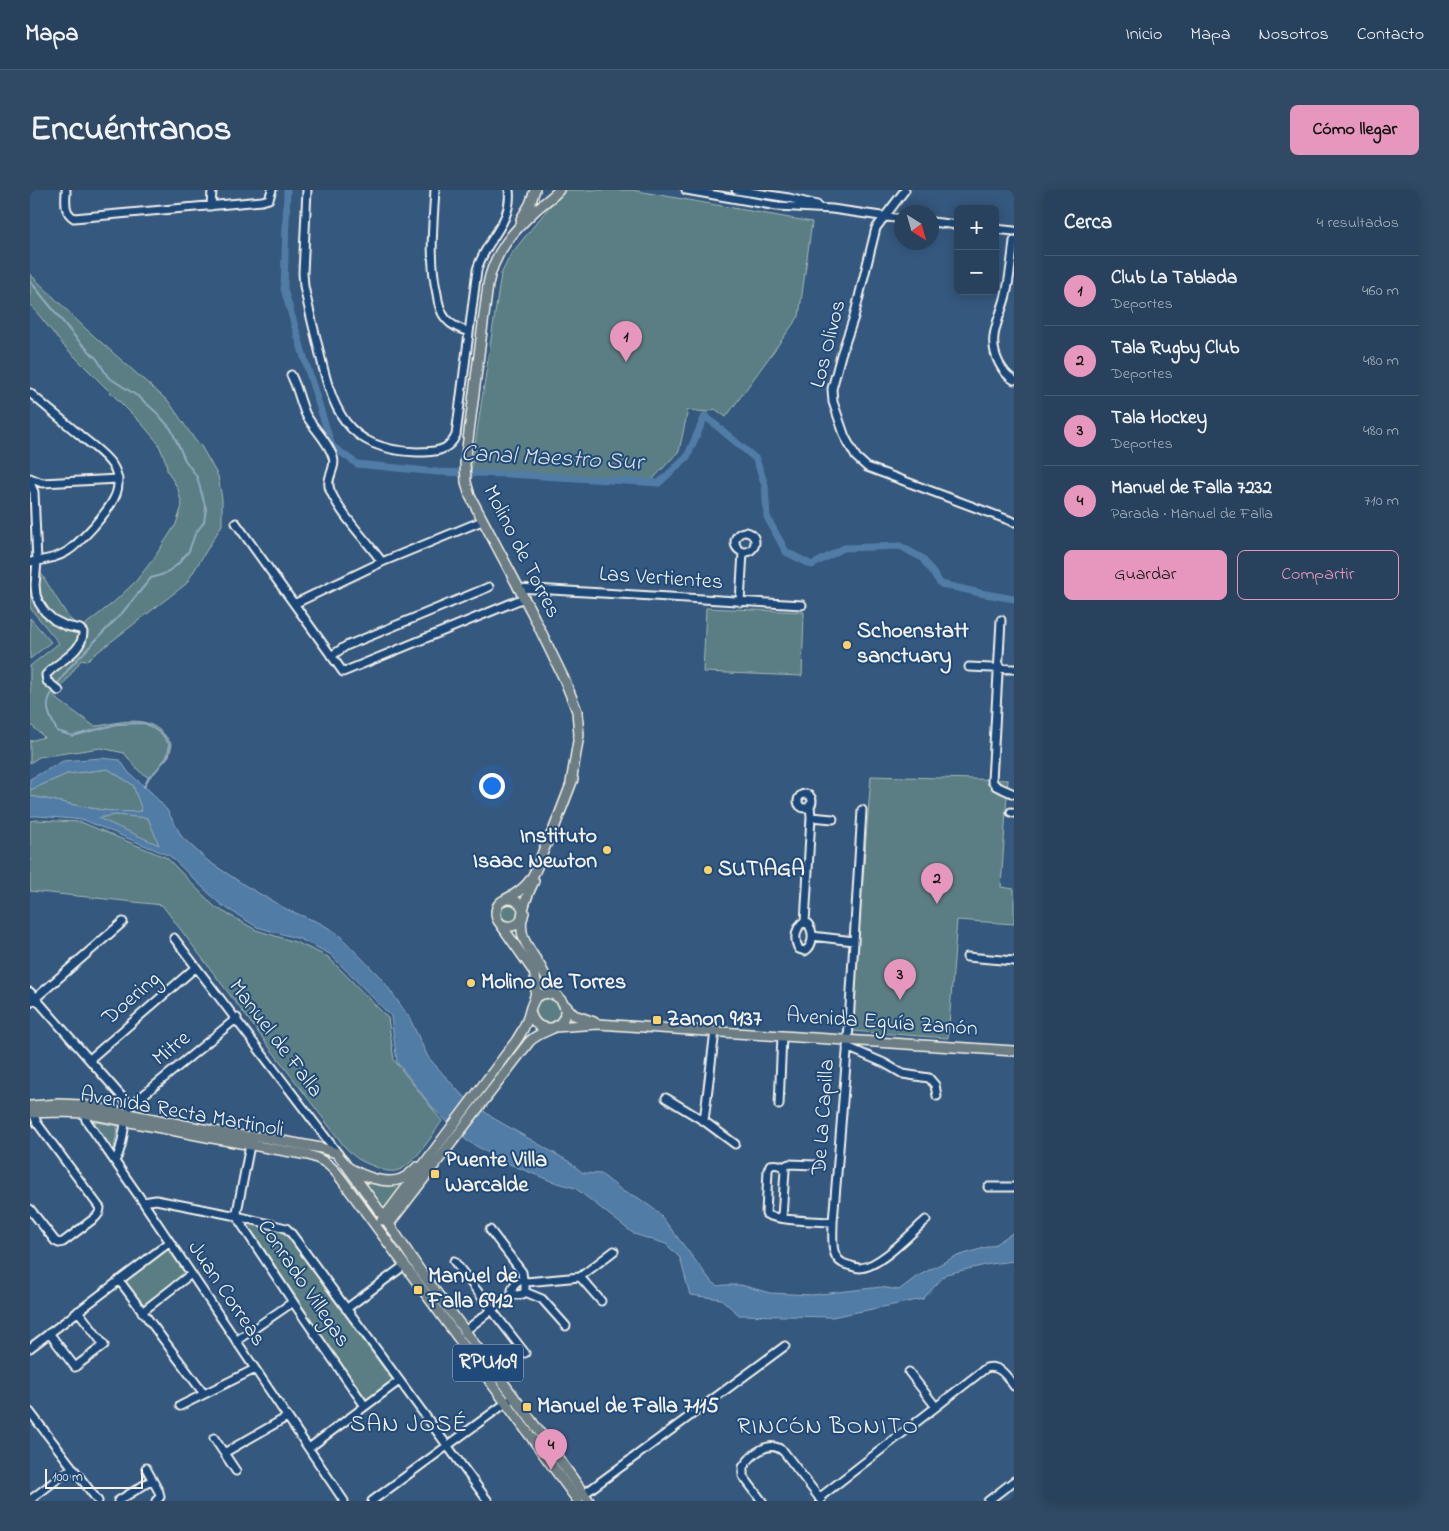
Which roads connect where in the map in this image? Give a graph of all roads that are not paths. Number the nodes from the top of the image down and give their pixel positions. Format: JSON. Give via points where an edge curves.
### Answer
{"nodes":[{"id":1,"x":66,"y":190,"type":"edge"},
{"id":2,"x":212,"y":190,"type":"edge"},
{"id":3,"x":272,"y":190,"type":"edge"},
{"id":4,"x":307,"y":190,"type":"edge"},
{"id":5,"x":435,"y":190,"type":"edge"},
{"id":6,"x":509,"y":190,"type":"edge"},
{"id":7,"x":535,"y":190,"type":"edge"},
{"id":8,"x":559,"y":190,"type":"edge"},
{"id":9,"x":686,"y":190,"type":"edge"},
{"id":10,"x":736,"y":190,"type":"edge"},
{"id":11,"x":905,"y":190,"type":"edge"},
{"id":12,"x":552,"y":197,"type":"junction"},
{"id":13,"x":211,"y":206,"type":"junction"},
{"id":14,"x":832,"y":209,"type":"junction"},
{"id":15,"x":884,"y":217,"type":"junction"},
{"id":16,"x":894,"y":218,"type":"edge"},
{"id":17,"x":939,"y":223,"type":"edge"},
{"id":18,"x":954,"y":225,"type":"edge"},
{"id":19,"x":999,"y":229,"type":"edge"},
{"id":20,"x":1014,"y":231,"type":"edge"},
{"id":21,"x":512,"y":235,"type":"junction"},
{"id":22,"x":1014,"y":241,"type":"edge"},
{"id":23,"x":469,"y":332,"type":"junction"},
{"id":24,"x":291,"y":375,"type":"dead end"},
{"id":25,"x":1014,"y":380,"type":"edge"},
{"id":26,"x":30,"y":393,"type":"edge"},
{"id":27,"x":30,"y":478,"type":"edge"},
{"id":28,"x":118,"y":479,"type":"junction"},
{"id":29,"x":30,"y":482,"type":"edge"},
{"id":30,"x":42,"y":483,"type":"junction"},
{"id":31,"x":34,"y":492,"type":"junction"},
{"id":32,"x":482,"y":521,"type":"junction"},
{"id":33,"x":1014,"y":522,"type":"edge"},
{"id":34,"x":236,"y":524,"type":"dead end"},
{"id":35,"x":743,"y":552,"type":"dead end"},
{"id":36,"x":34,"y":561,"type":"edge"},
{"id":37,"x":382,"y":562,"type":"junction"},
{"id":38,"x":490,"y":587,"type":"dead end"},
{"id":39,"x":518,"y":588,"type":"junction"},
{"id":40,"x":524,"y":598,"type":"junction"},
{"id":41,"x":740,"y":602,"type":"junction"},
{"id":42,"x":294,"y":604,"type":"junction"},
{"id":43,"x":802,"y":605,"type":"dead end"},
{"id":44,"x":1001,"y":620,"type":"dead end"},
{"id":45,"x":331,"y":656,"type":"junction"},
{"id":46,"x":969,"y":667,"type":"dead end"},
{"id":47,"x":999,"y":669,"type":"junction"},
{"id":48,"x":1014,"y":669,"type":"edge"},
{"id":49,"x":59,"y":691,"type":"dead end"},
{"id":50,"x":1014,"y":794,"type":"edge"},
{"id":51,"x":810,"y":805,"type":"dead end"},
{"id":52,"x":862,"y":810,"type":"dead end"},
{"id":53,"x":811,"y":817,"type":"junction"},
{"id":54,"x":833,"y":819,"type":"dead end"},
{"id":55,"x":553,"y":831,"type":"junction"},
{"id":56,"x":504,"y":900,"type":"junction"},
{"id":57,"x":523,"y":915,"type":"junction"},
{"id":58,"x":123,"y":922,"type":"dead end"},
{"id":59,"x":499,"y":922,"type":"junction"},
{"id":60,"x":805,"y":922,"type":"junction"},
{"id":61,"x":812,"y":936,"type":"junction"},
{"id":62,"x":174,"y":938,"type":"dead end"},
{"id":63,"x":854,"y":941,"type":"junction"},
{"id":64,"x":966,"y":957,"type":"dead end"},
{"id":65,"x":1014,"y":961,"type":"edge"},
{"id":66,"x":196,"y":967,"type":"junction"},
{"id":67,"x":30,"y":992,"type":"edge"},
{"id":68,"x":561,"y":999,"type":"junction"},
{"id":69,"x":33,"y":1000,"type":"edge"},
{"id":70,"x":531,"y":1007,"type":"junction"},
{"id":71,"x":236,"y":1018,"type":"junction"},
{"id":72,"x":598,"y":1024,"type":"junction"},
{"id":73,"x":553,"y":1027,"type":"junction"},
{"id":74,"x":716,"y":1031,"type":"junction"},
{"id":75,"x":782,"y":1036,"type":"junction"},
{"id":76,"x":847,"y":1043,"type":"junction"},
{"id":77,"x":1014,"y":1051,"type":"edge"},
{"id":78,"x":90,"y":1059,"type":"junction"},
{"id":79,"x":937,"y":1096,"type":"dead end"},
{"id":80,"x":666,"y":1098,"type":"dead end"},
{"id":81,"x":779,"y":1105,"type":"dead end"},
{"id":82,"x":31,"y":1109,"type":"edge"},
{"id":83,"x":83,"y":1109,"type":"junction"},
{"id":84,"x":127,"y":1114,"type":"junction"},
{"id":85,"x":704,"y":1121,"type":"junction"},
{"id":86,"x":324,"y":1134,"type":"junction"},
{"id":87,"x":444,"y":1141,"type":"junction"},
{"id":88,"x":735,"y":1144,"type":"dead end"},
{"id":89,"x":250,"y":1145,"type":"junction"},
{"id":90,"x":322,"y":1148,"type":"junction"},
{"id":91,"x":115,"y":1161,"type":"junction"},
{"id":92,"x":326,"y":1162,"type":"junction"},
{"id":93,"x":345,"y":1164,"type":"junction"},
{"id":94,"x":815,"y":1165,"type":"dead end"},
{"id":95,"x":783,"y":1167,"type":"junction"},
{"id":96,"x":988,"y":1187,"type":"dead end"},
{"id":97,"x":1014,"y":1187,"type":"edge"},
{"id":98,"x":143,"y":1202,"type":"junction"},
{"id":99,"x":30,"y":1209,"type":"edge"},
{"id":100,"x":238,"y":1216,"type":"junction"},
{"id":101,"x":782,"y":1218,"type":"junction"},
{"id":102,"x":926,"y":1220,"type":"dead end"},
{"id":103,"x":385,"y":1222,"type":"junction"},
{"id":104,"x":833,"y":1222,"type":"junction"},
{"id":105,"x":490,"y":1230,"type":"dead end"},
{"id":106,"x":170,"y":1242,"type":"junction"},
{"id":107,"x":614,"y":1250,"type":"dead end"},
{"id":108,"x":454,"y":1261,"type":"dead end"},
{"id":109,"x":403,"y":1263,"type":"junction"},
{"id":110,"x":191,"y":1274,"type":"junction"},
{"id":111,"x":580,"y":1278,"type":"junction"},
{"id":112,"x":119,"y":1280,"type":"junction"},
{"id":113,"x":524,"y":1281,"type":"junction"},
{"id":114,"x":524,"y":1292,"type":"junction"},
{"id":115,"x":512,"y":1294,"type":"junction"},
{"id":116,"x":601,"y":1301,"type":"dead end"},
{"id":117,"x":293,"y":1302,"type":"junction"},
{"id":118,"x":346,"y":1309,"type":"junction"},
{"id":119,"x":491,"y":1309,"type":"junction"},
{"id":120,"x":78,"y":1311,"type":"junction"},
{"id":121,"x":142,"y":1312,"type":"junction"},
{"id":122,"x":566,"y":1326,"type":"dead end"},
{"id":123,"x":465,"y":1331,"type":"junction"},
{"id":124,"x":49,"y":1334,"type":"junction"},
{"id":125,"x":236,"y":1341,"type":"junction"},
{"id":126,"x":785,"y":1346,"type":"dead end"},
{"id":127,"x":30,"y":1348,"type":"edge"},
{"id":128,"x":525,"y":1353,"type":"dead end"},
{"id":129,"x":255,"y":1369,"type":"junction"},
{"id":130,"x":909,"y":1372,"type":"dead end"},
{"id":131,"x":399,"y":1381,"type":"junction"},
{"id":132,"x":1014,"y":1386,"type":"edge"},
{"id":133,"x":204,"y":1394,"type":"junction"},
{"id":134,"x":510,"y":1400,"type":"junction"},
{"id":135,"x":180,"y":1406,"type":"dead end"},
{"id":136,"x":365,"y":1406,"type":"junction"},
{"id":137,"x":936,"y":1407,"type":"junction"},
{"id":138,"x":30,"y":1412,"type":"edge"},
{"id":139,"x":287,"y":1417,"type":"junction"},
{"id":140,"x":214,"y":1438,"type":"dead end"},
{"id":141,"x":447,"y":1446,"type":"junction"},
{"id":142,"x":308,"y":1448,"type":"junction"},
{"id":143,"x":224,"y":1453,"type":"junction"},
{"id":144,"x":72,"y":1468,"type":"junction"},
{"id":145,"x":146,"y":1468,"type":"dead end"},
{"id":146,"x":236,"y":1471,"type":"dead end"},
{"id":147,"x":152,"y":1480,"type":"junction"},
{"id":148,"x":1014,"y":1481,"type":"edge"},
{"id":149,"x":582,"y":1499,"type":"edge"},
{"id":150,"x":820,"y":1499,"type":"edge"},
{"id":151,"x":30,"y":1500,"type":"edge"},
{"id":152,"x":98,"y":1501,"type":"edge"},
{"id":153,"x":118,"y":1501,"type":"edge"},
{"id":154,"x":156,"y":1501,"type":"edge"},
{"id":155,"x":344,"y":1501,"type":"edge"},
{"id":156,"x":372,"y":1501,"type":"edge"},
{"id":157,"x":488,"y":1501,"type":"edge"},
{"id":158,"x":762,"y":1501,"type":"edge"},
{"id":159,"x":988,"y":1501,"type":"edge"}],
"edges":[{"from":1,"to":13,"type":"street","via":[[66,209],[74,218]]},
{"from":2,"to":13,"type":"street"},
{"from":3,"to":13,"type":"street","via":[[269,199],[262,201]]},
{"from":4,"to":23,"type":"street","via":[[304,286],[327,384],[338,408],[356,433],[380,447],[394,450],[430,452],[449,446],[456,435]]},
{"from":5,"to":23,"type":"street","via":[[431,251],[438,300],[449,322]]},
{"from":6,"to":23,"type":"street","via":[[507,214],[478,264]]},
{"from":7,"to":12,"type":"main road","via":[[542,199]]},
{"from":7,"to":21,"type":"main road","name":"Molino de Torres"},
{"from":8,"to":12,"type":"main road","name":"Molino de Torres"},
{"from":9,"to":14,"type":"street","via":[[778,206]]},
{"from":10,"to":14,"type":"street"},
{"from":11,"to":15,"type":"street","name":"Los Olivos"},
{"from":12,"to":21,"type":"main road","name":"Molino de Torres"},
{"from":14,"to":15,"type":"street"},
{"from":15,"to":16,"type":"street"},
{"from":15,"to":33,"type":"street","name":"Los Olivos","via":[[876,228],[832,389],[841,426],[856,457],[867,467]]},
{"from":17,"to":18,"type":"street"},
{"from":19,"to":20,"type":"street"},
{"from":21,"to":32,"type":"main road","name":"Molino de Torres","via":[[498,253],[491,271],[468,423],[466,476],[470,496]]},
{"from":22,"to":25,"type":"street","via":[[1008,285],[993,342],[1003,371]]},
{"from":24,"to":37,"type":"street","via":[[298,386],[306,415],[331,451],[334,460],[328,482],[331,493]]},
{"from":26,"to":28,"type":"street","via":[[102,454],[114,467]]},
{"from":27,"to":30,"type":"street"},
{"from":28,"to":30,"type":"street"},
{"from":28,"to":36,"type":"street","via":[[111,502],[76,545],[64,554]]},
{"from":29,"to":31,"type":"street"},
{"from":30,"to":31,"type":"street"},
{"from":31,"to":36,"type":"street"},
{"from":32,"to":37,"type":"street"},
{"from":32,"to":39,"type":"main road","name":"Molino de Torres"},
{"from":34,"to":42,"type":"street"},
{"from":35,"to":41,"type":"street"},
{"from":36,"to":49,"type":"street","via":[[34,585],[39,603],[54,620],[83,632],[82,640],[72,653],[46,675],[47,681]]},
{"from":37,"to":42,"type":"street"},
{"from":38,"to":45,"type":"street","via":[[346,646]]},
{"from":39,"to":40,"type":"main road","name":"Molino de Torres"},
{"from":39,"to":41,"type":"street","name":"Las Vertientes"},
{"from":40,"to":45,"type":"street","via":[[343,672]]},
{"from":40,"to":55,"type":"main road","name":"Molino de Torres","via":[[572,690],[582,726],[575,775]]},
{"from":41,"to":43,"type":"street","name":"Las Vertientes"},
{"from":42,"to":45,"type":"street"},
{"from":44,"to":47,"type":"street"},
{"from":46,"to":47,"type":"street"},
{"from":47,"to":48,"type":"street"},
{"from":47,"to":50,"type":"street","via":[[992,781]]},
{"from":51,"to":53,"type":"street"},
{"from":52,"to":63,"type":"street","name":"De La Capilla"},
{"from":53,"to":54,"type":"street"},
{"from":53,"to":60,"type":"street"},
{"from":55,"to":56,"type":"main road","name":"Molino de Torres","via":[[529,882]]},
{"from":55,"to":57,"type":"main road","name":"Molino de Torres"},
{"from":56,"to":57,"type":"main road","via":[[516,900]]},
{"from":56,"to":59,"type":"main road","via":[[496,910]]},
{"from":57,"to":59,"type":"main road","via":[[515,926],[506,927]]},
{"from":57,"to":68,"type":"main road","name":"Molino de Torres","via":[[522,933],[526,942]]},
{"from":58,"to":69,"type":"street"},
{"from":59,"to":70,"type":"main road","via":[[535,975],[537,990]]},
{"from":60,"to":61,"type":"street","via":[[810,926]]},
{"from":60,"to":61,"type":"street","via":[[797,929],[799,949],[808,949]]},
{"from":61,"to":63,"type":"street"},
{"from":62,"to":66,"type":"street","name":"Manuel de Falla"},
{"from":63,"to":76,"type":"street","name":"De La Capilla"},
{"from":64,"to":65,"type":"street"},
{"from":66,"to":71,"type":"street","name":"Manuel de Falla"},
{"from":66,"to":78,"type":"street","name":"Doering"},
{"from":67,"to":69,"type":"street"},
{"from":68,"to":70,"type":"main road","via":[[544,994],[537,997]]},
{"from":68,"to":72,"type":"main road","name":"Avenida Eguía Zanón","via":[[574,1015]]},
{"from":68,"to":73,"type":"main road","via":[[565,1007],[564,1016],[560,1024]]},
{"from":69,"to":78,"type":"street"},
{"from":70,"to":73,"type":"main road","via":[[532,1018],[538,1025]]},
{"from":70,"to":87,"type":"main road","via":[[520,1036]]},
{"from":71,"to":84,"type":"street","name":"Mitre"},
{"from":71,"to":86,"type":"street","name":"Manuel de Falla"},
{"from":72,"to":73,"type":"main road","name":"Avenida Eguía Zanón"},
{"from":72,"to":74,"type":"main road","name":"Avenida Eguía Zanón"},
{"from":73,"to":87,"type":"main road","via":[[532,1039]]},
{"from":74,"to":75,"type":"main road","name":"Avenida Eguía Zanón"},
{"from":74,"to":85,"type":"street"},
{"from":75,"to":76,"type":"main road","name":"Avenida Eguía Zanón"},
{"from":75,"to":81,"type":"street"},
{"from":76,"to":77,"type":"main road","name":"Avenida Eguía Zanón"},
{"from":76,"to":79,"type":"street","via":[[904,1074],[929,1078],[935,1085]]},
{"from":76,"to":104,"type":"street","name":"De La Capilla"},
{"from":78,"to":84,"type":"street"},
{"from":80,"to":85,"type":"street"},
{"from":82,"to":83,"type":"main road","name":"Avenida Recta Martinoli","number":"RPU109","via":[[71,1104]]},
{"from":82,"to":99,"type":"street","via":[[37,1123],[98,1205],[99,1213],[59,1243]]},
{"from":83,"to":84,"type":"main road","name":"Avenida Recta Martinoli","number":"RPU109"},
{"from":83,"to":91,"type":"street","name":"Juan Correas","via":[[86,1120]]},
{"from":84,"to":89,"type":"main road","name":"Avenida Recta Martinoli","number":"RPU109"},
{"from":84,"to":90,"type":"main road","name":"Avenida Recta Martinoli","number":"RPU109"},
{"from":84,"to":91,"type":"street","via":[[120,1152]]},
{"from":85,"to":88,"type":"street"},
{"from":86,"to":90,"type":"street"},
{"from":86,"to":93,"type":"street","name":"Manuel de Falla"},
{"from":87,"to":93,"type":"main road","via":[[431,1148],[409,1175],[401,1179],[371,1178]]},
{"from":87,"to":103,"type":"main road"},
{"from":89,"to":92,"type":"main road","name":"Avenida Recta Martinoli","number":"RPU109","via":[[308,1155]]},
{"from":89,"to":100,"type":"street","name":"Conrado Villegas"},
{"from":90,"to":93,"type":"main road","name":"Manuel de Falla","number":"RPU109","via":[[336,1154]]},
{"from":91,"to":98,"type":"street","name":"Juan Correas"},
{"from":92,"to":103,"type":"main road","via":[[340,1169]]},
{"from":92,"to":109,"type":"main road","name":"Manuel de Falla","number":"RPU109"},
{"from":93,"to":103,"type":"main road","name":"Manuel de Falla","number":"RPU109"},
{"from":94,"to":95,"type":"street","via":[[789,1164]]},
{"from":95,"to":101,"type":"street"},
{"from":95,"to":101,"type":"street","via":[[770,1165],[768,1170],[766,1214]]},
{"from":96,"to":97,"type":"street"},
{"from":98,"to":100,"type":"street","via":[[156,1200]]},
{"from":98,"to":106,"type":"street","name":"Juan Correas"},
{"from":100,"to":117,"type":"street","name":"Conrado Villegas"},
{"from":100,"to":118,"type":"street","via":[[286,1228]]},
{"from":101,"to":104,"type":"street"},
{"from":102,"to":104,"type":"street","name":"De La Capilla","via":[[885,1257],[860,1268],[837,1260]]},
{"from":103,"to":109,"type":"main road"},
{"from":103,"to":123,"type":"main road","name":"Manuel de Falla","number":"RPU109"},
{"from":105,"to":113,"type":"street","via":[[520,1268]]},
{"from":106,"to":110,"type":"street","name":"Juan Correas"},
{"from":106,"to":112,"type":"street"},
{"from":107,"to":111,"type":"street"},
{"from":108,"to":119,"type":"street"},
{"from":109,"to":118,"type":"street"},
{"from":109,"to":134,"type":"main road","name":"Manuel de Falla","number":"RPU109"},
{"from":110,"to":121,"type":"street"},
{"from":110,"to":125,"type":"street","name":"Juan Correas"},
{"from":111,"to":113,"type":"street"},
{"from":111,"to":116,"type":"street"},
{"from":112,"to":120,"type":"street"},
{"from":112,"to":121,"type":"street"},
{"from":113,"to":114,"type":"street"},
{"from":113,"to":115,"type":"street","via":[[515,1285]]},
{"from":114,"to":115,"type":"street"},
{"from":114,"to":122,"type":"street","via":[[542,1299]]},
{"from":115,"to":119,"type":"street"},
{"from":117,"to":125,"type":"street"},
{"from":117,"to":136,"type":"street","name":"Conrado Villegas"},
{"from":118,"to":131,"type":"street"},
{"from":119,"to":123,"type":"street"},
{"from":119,"to":128,"type":"street"},
{"from":120,"to":124,"type":"street"},
{"from":120,"to":124,"type":"street","via":[[104,1345],[75,1367]]},
{"from":121,"to":133,"type":"street"},
{"from":123,"to":134,"type":"main road","name":"Manuel de Falla","number":"RPU109"},
{"from":124,"to":127,"type":"street"},
{"from":125,"to":129,"type":"street","name":"Juan Correas"},
{"from":126,"to":149,"type":"street"},
{"from":129,"to":133,"type":"street"},
{"from":129,"to":139,"type":"street","name":"Juan Correas"},
{"from":130,"to":137,"type":"street"},
{"from":131,"to":136,"type":"street"},
{"from":131,"to":141,"type":"street"},
{"from":132,"to":137,"type":"street","via":[[999,1368],[986,1368]]},
{"from":133,"to":135,"type":"street"},
{"from":134,"to":141,"type":"street"},
{"from":134,"to":149,"type":"main road","name":"Manuel de Falla","number":"RPU109"},
{"from":136,"to":142,"type":"street"},
{"from":137,"to":150,"type":"street"},
{"from":138,"to":144,"type":"street"},
{"from":139,"to":142,"type":"street","name":"Juan Correas"},
{"from":139,"to":143,"type":"street"},
{"from":140,"to":143,"type":"street"},
{"from":141,"to":156,"type":"street"},
{"from":141,"to":157,"type":"street"},
{"from":142,"to":155,"type":"street","name":"Juan Correas"},
{"from":143,"to":146,"type":"street"},
{"from":144,"to":151,"type":"street"},
{"from":144,"to":152,"type":"street"},
{"from":145,"to":147,"type":"street"},
{"from":147,"to":153,"type":"street"},
{"from":147,"to":154,"type":"street","via":[[160,1497]]},
{"from":148,"to":159,"type":"street"},
{"from":150,"to":158,"type":"street","via":[[784,1452],[769,1446],[743,1467],[743,1476]]}]}
